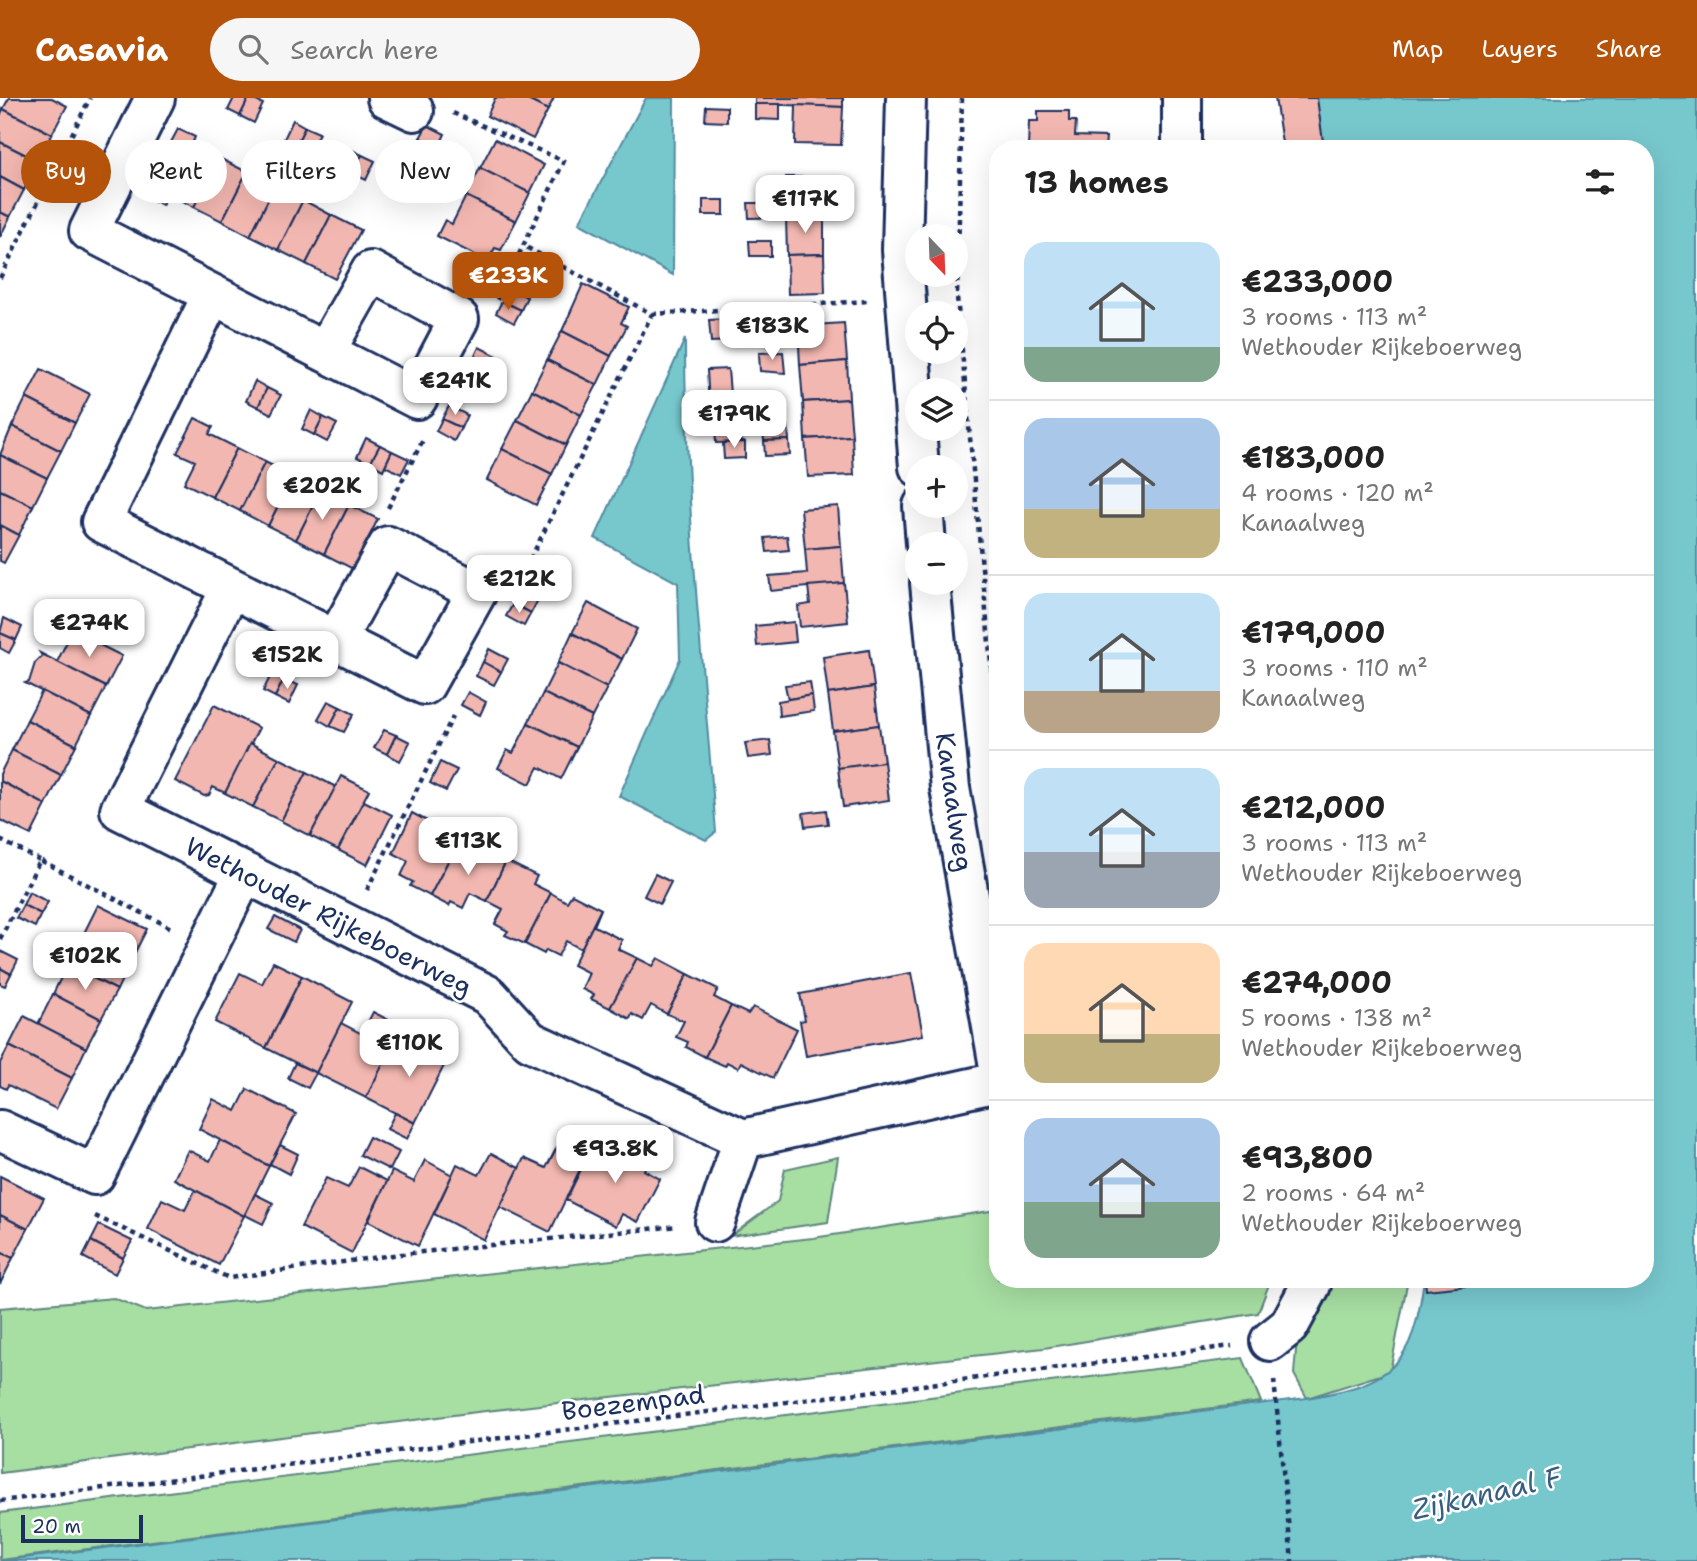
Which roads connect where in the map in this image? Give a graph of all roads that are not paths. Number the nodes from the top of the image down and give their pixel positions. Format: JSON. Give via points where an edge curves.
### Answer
{"nodes":[{"id":1,"x":155,"y":98,"type":"edge"},
{"id":2,"x":906,"y":98,"type":"edge"},
{"id":3,"x":1182,"y":98,"type":"edge"},
{"id":4,"x":1182,"y":140,"type":"edge"},
{"id":5,"x":212,"y":295,"type":"junction"},
{"id":6,"x":325,"y":352,"type":"junction"},
{"id":7,"x":918,"y":455,"type":"edge"},
{"id":8,"x":231,"y":588,"type":"junction"},
{"id":9,"x":931,"y":595,"type":"edge"},
{"id":10,"x":336,"y":640,"type":"junction"},
{"id":11,"x":244,"y":873,"type":"junction"},
{"id":12,"x":989,"y":1010,"type":"edge"},
{"id":13,"x":989,"y":1084,"type":"edge"},
{"id":14,"x":0,"y":1129,"type":"edge"},
{"id":15,"x":743,"y":1139,"type":"junction"},
{"id":16,"x":715,"y":1222,"type":"road end"},
{"id":17,"x":1309,"y":1288,"type":"edge"},
{"id":18,"x":1272,"y":1358,"type":"road end"}],
"edges":[{"from":1,"to":5,"type":"street","via":[[89,231]]},
{"from":2,"to":7,"type":"street","via":[[902,250]]},
{"from":3,"to":4,"type":"street"},
{"from":5,"to":6,"type":"street"},
{"from":5,"to":8,"type":"street","via":[[101,522]]},
{"from":6,"to":6,"type":"street","via":[[371,271],[458,318],[417,399]]},
{"from":8,"to":10,"type":"street"},
{"from":8,"to":11,"type":"street","name":"Wethouder Rijkeboerweg","via":[[120,810]]},
{"from":9,"to":12,"type":"street","name":"Kanaalweg","via":[[950,788]]},
{"from":10,"to":10,"type":"street","via":[[425,685],[477,592],[388,547]]},
{"from":11,"to":14,"type":"street","via":[[95,1175]]},
{"from":11,"to":15,"type":"street","name":"Wethouder Rijkeboerweg","via":[[488,995],[530,1041]]},
{"from":13,"to":15,"type":"street"},
{"from":15,"to":16,"type":"street"},
{"from":17,"to":18,"type":"street"}]}
